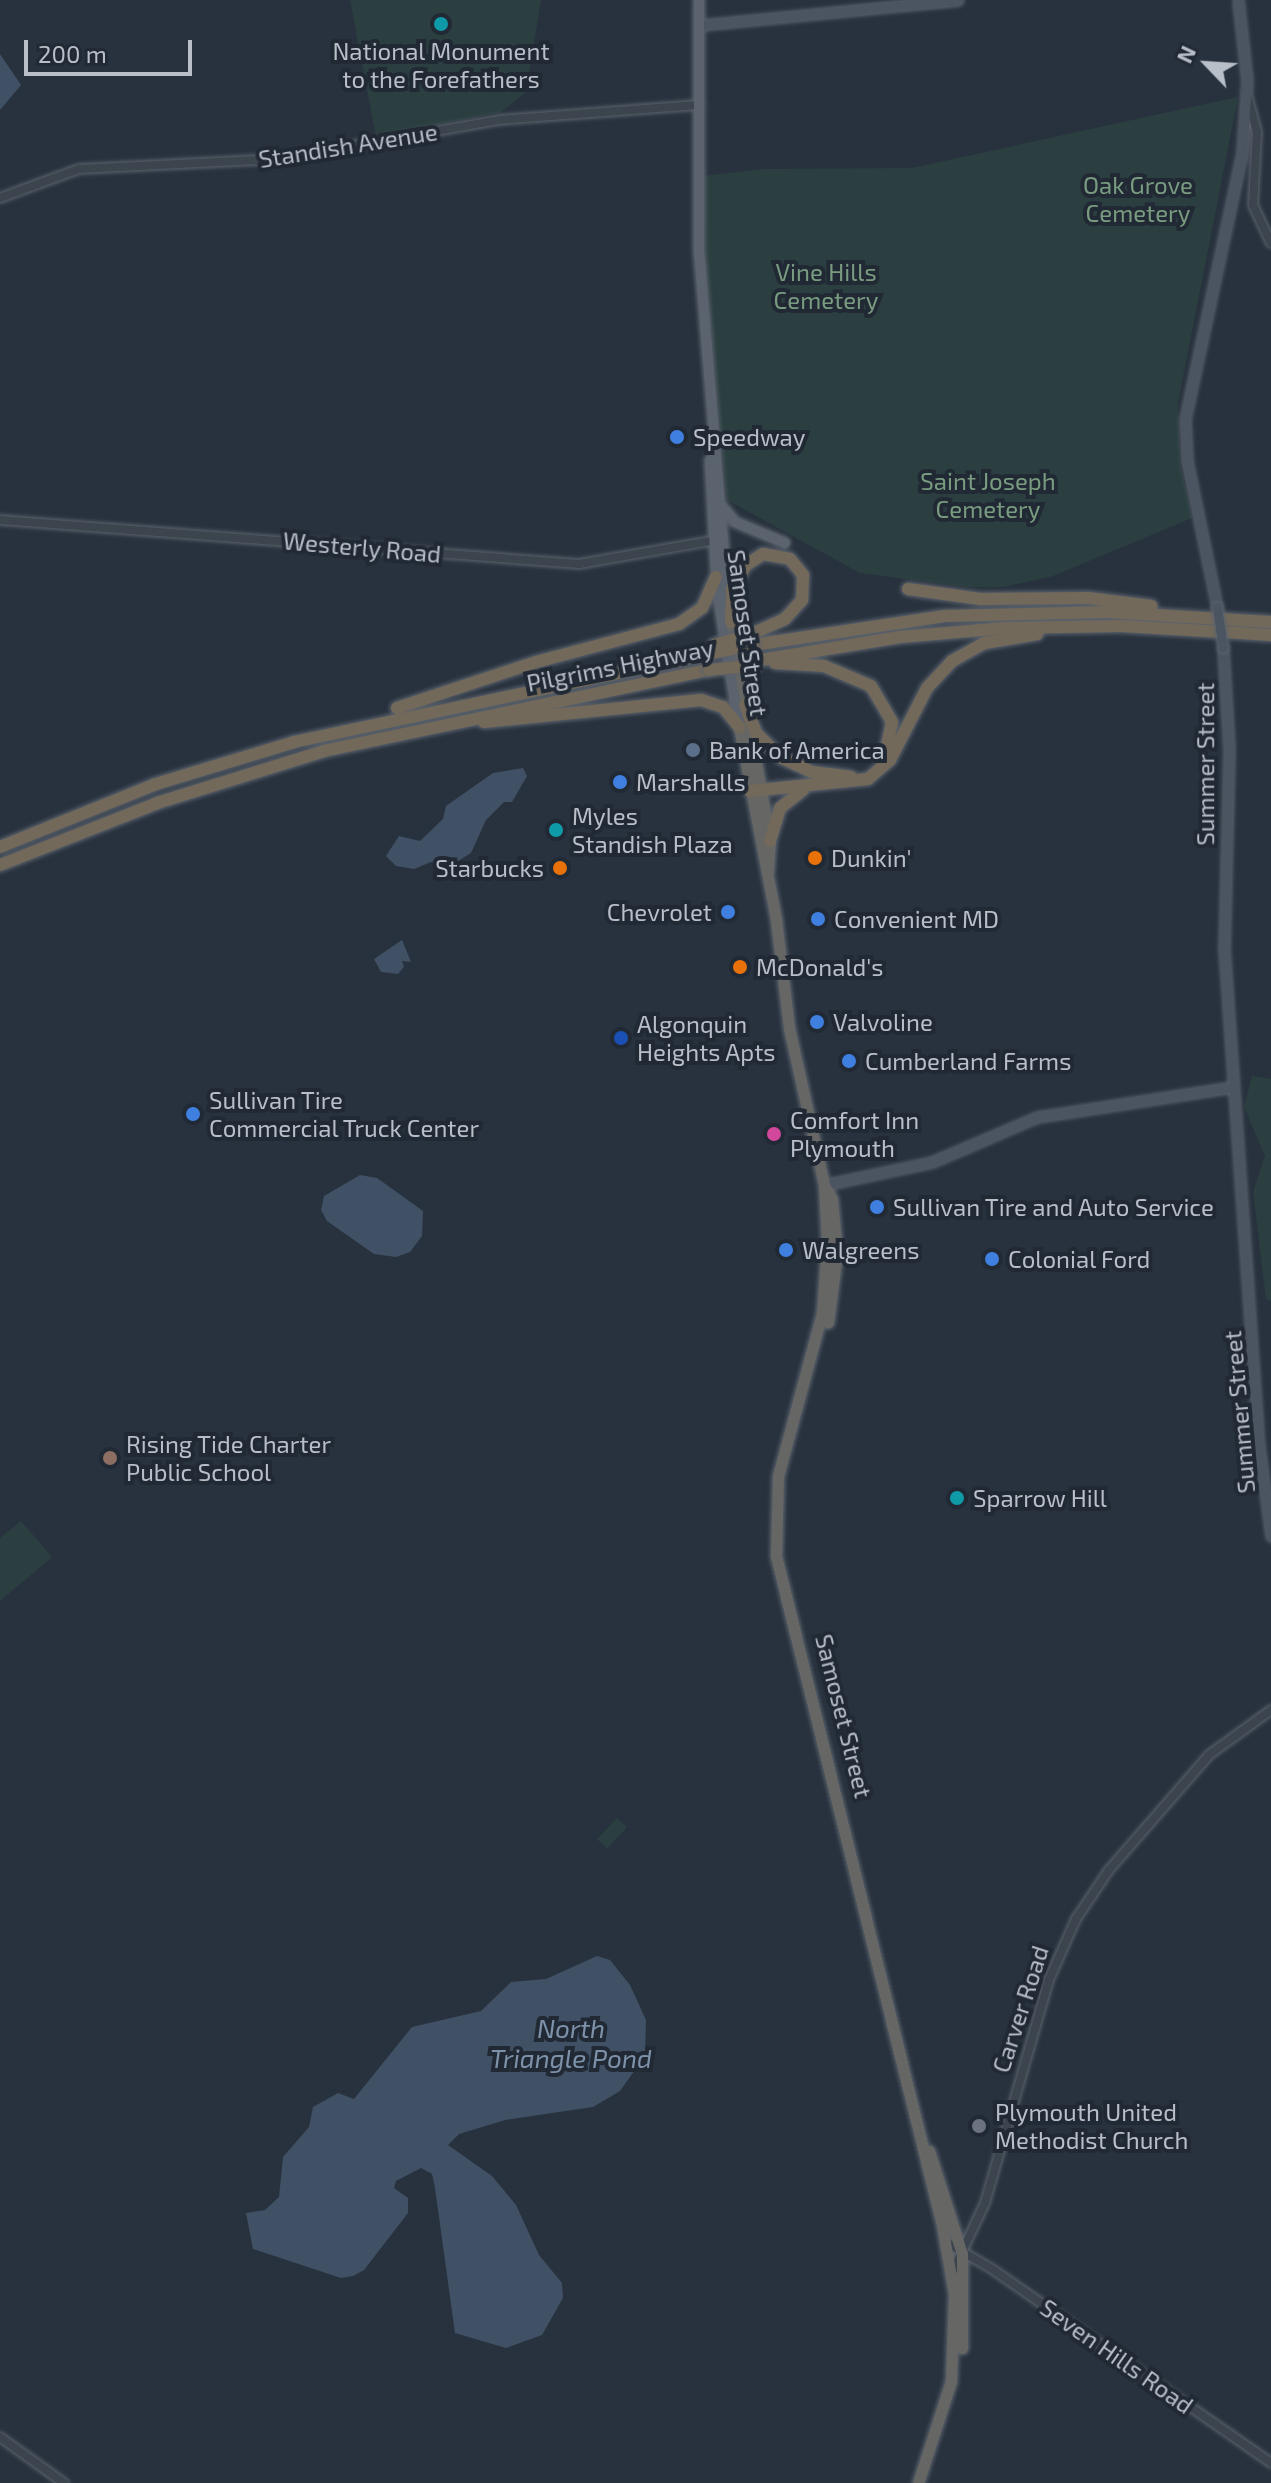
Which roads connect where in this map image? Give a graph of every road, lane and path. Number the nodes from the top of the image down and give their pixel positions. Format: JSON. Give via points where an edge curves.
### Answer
{"nodes":[{"id":1,"x":699,"y":0,"type":"edge"},
{"id":2,"x":958,"y":0,"type":"edge"},
{"id":3,"x":1238,"y":0,"type":"edge"},
{"id":4,"x":700,"y":25,"type":"junction"},
{"id":5,"x":1246,"y":91,"type":"junction"},
{"id":6,"x":700,"y":105,"type":"junction"},
{"id":7,"x":0,"y":198,"type":"edge"},
{"id":8,"x":1271,"y":243,"type":"edge"},
{"id":9,"x":712,"y":399,"type":"junction"},
{"id":10,"x":719,"y":502,"type":"junction"},
{"id":11,"x":0,"y":520,"type":"edge"},
{"id":12,"x":718,"y":540,"type":"junction"},
{"id":13,"x":785,"y":543,"type":"dead end"},
{"id":14,"x":716,"y":577,"type":"junction"},
{"id":15,"x":908,"y":589,"type":"dead end"},
{"id":16,"x":1206,"y":616,"type":"junction"},
{"id":17,"x":731,"y":622,"type":"junction"},
{"id":18,"x":1271,"y":622,"type":"edge"},
{"id":19,"x":1160,"y":627,"type":"junction"},
{"id":20,"x":1271,"y":635,"type":"edge"},
{"id":21,"x":751,"y":640,"type":"junction"},
{"id":22,"x":755,"y":663,"type":"junction"},
{"id":23,"x":745,"y":705,"type":"junction"},
{"id":24,"x":739,"y":727,"type":"junction"},
{"id":25,"x":345,"y":729,"type":"junction"},
{"id":26,"x":417,"y":729,"type":"junction"},
{"id":27,"x":815,"y":786,"type":"junction"},
{"id":28,"x":755,"y":792,"type":"junction"},
{"id":29,"x":770,"y":841,"type":"junction"},
{"id":30,"x":0,"y":847,"type":"edge"},
{"id":31,"x":0,"y":865,"type":"edge"},
{"id":32,"x":768,"y":871,"type":"junction"},
{"id":33,"x":1232,"y":1087,"type":"junction"},
{"id":34,"x":824,"y":1185,"type":"junction"},
{"id":35,"x":1271,"y":1536,"type":"edge"},
{"id":36,"x":1271,"y":1710,"type":"edge"},
{"id":37,"x":946,"y":2242,"type":"junction"},
{"id":38,"x":962,"y":2254,"type":"junction"},
{"id":39,"x":951,"y":2275,"type":"junction"},
{"id":40,"x":0,"y":2437,"type":"edge"},
{"id":41,"x":1271,"y":2463,"type":"edge"},
{"id":42,"x":64,"y":2483,"type":"edge"},
{"id":43,"x":918,"y":2483,"type":"edge"},
{"id":44,"x":925,"y":2483,"type":"edge"}],
"edges":[{"from":1,"to":4,"type":"main road","name":"Samoset Street"},
{"from":2,"to":4,"type":"main road"},
{"from":3,"to":5,"type":"main road","name":"Summer Street"},
{"from":4,"to":6,"type":"main road","name":"Samoset Street"},
{"from":5,"to":8,"type":"street","via":[[1257,132],[1253,205]]},
{"from":5,"to":33,"type":"main road","name":"Summer Street","bridge":true,"via":[[1239,171],[1218,244],[1185,419],[1187,461],[1223,648],[1229,750],[1224,948]]},
{"from":6,"to":7,"type":"street","name":"Standish Avenue","via":[[499,120],[278,159],[79,169]]},
{"from":6,"to":9,"type":"main road","name":"Samoset Street","via":[[699,250]]},
{"from":9,"to":10,"type":"main road","name":"Samoset Street"},
{"from":9,"to":12,"type":"main road","name":"Samoset Street"},
{"from":10,"to":12,"type":"main road","name":"Samoset Street"},
{"from":10,"to":13,"type":"main road","via":[[735,522]]},
{"from":11,"to":12,"type":"street","name":"Westerly Road","via":[[571,564],[622,561]]},
{"from":12,"to":14,"type":"main road","name":"Samoset Street"},
{"from":12,"to":17,"type":"main road","name":"Samoset Street"},
{"from":14,"to":24,"type":"main road","name":"Samoset Street"},
{"from":14,"to":25,"type":"highway","via":[[705,604],[687,621],[519,667]]},
{"from":15,"to":16,"type":"highway","via":[[980,599],[1088,598]]},
{"from":16,"to":18,"type":"highway"},
{"from":16,"to":21,"type":"highway","via":[[945,616]]},
{"from":17,"to":21,"type":"highway","via":[[732,589],[746,565],[763,554],[790,559],[804,580],[802,600],[785,619]]},
{"from":17,"to":23,"type":"highway","name":"Samoset Street"},
{"from":19,"to":20,"type":"highway"},
{"from":19,"to":22,"type":"highway","via":[[959,631]]},
{"from":19,"to":27,"type":"highway","via":[[1028,635],[973,648],[934,678],[884,767],[859,783]]},
{"from":21,"to":25,"type":"highway","name":"Pilgrims Highway","bridge":true},
{"from":22,"to":23,"type":"highway","via":[[809,663],[863,681],[889,712],[891,743],[881,761],[863,774],[844,778],[812,772],[768,746]]},
{"from":22,"to":26,"type":"highway","name":"Pilgrims Highway","bridge":true},
{"from":23,"to":28,"type":"highway","name":"Samoset Street"},
{"from":24,"to":26,"type":"highway","via":[[723,707],[701,700]]},
{"from":24,"to":28,"type":"highway","name":"Samoset Street"},
{"from":25,"to":30,"type":"highway","name":"Pilgrims Highway","via":[[156,784]]},
{"from":26,"to":31,"type":"highway","name":"Pilgrims Highway","via":[[209,785]]},
{"from":27,"to":28,"type":"highway"},
{"from":27,"to":29,"type":"highway","via":[[783,803]]},
{"from":28,"to":29,"type":"highway","name":"Samoset Street"},
{"from":28,"to":32,"type":"highway","name":"Samoset Street"},
{"from":29,"to":32,"type":"highway","name":"Samoset Street"},
{"from":32,"to":34,"type":"highway","name":"Samoset Street","via":[[789,1028]]},
{"from":33,"to":34,"type":"main road","via":[[1046,1115],[932,1162]]},
{"from":33,"to":35,"type":"main road","name":"Summer Street"},
{"from":34,"to":37,"type":"highway","name":"Samoset Street","via":[[824,1300],[780,1466],[776,1554]]},
{"from":34,"to":38,"type":"highway","name":"Samoset Street","via":[[834,1214],[836,1279],[785,1474],[784,1562],[921,2120]]},
{"from":36,"to":38,"type":"street","name":"Carver Road","via":[[1234,1733],[1202,1763],[1109,1870],[1076,1919],[1049,1980],[985,2203]]},
{"from":37,"to":38,"type":"street","name":"Seven Hills Road"},
{"from":37,"to":39,"type":"highway"},
{"from":38,"to":39,"type":"street"},
{"from":38,"to":41,"type":"street","name":"Seven Hills Road","via":[[992,2269]]},
{"from":38,"to":44,"type":"highway","name":"Carver Road","via":[[965,2308],[959,2377]]},
{"from":39,"to":43,"type":"highway","via":[[956,2326],[951,2381]]},
{"from":40,"to":42,"type":"street"}]}
